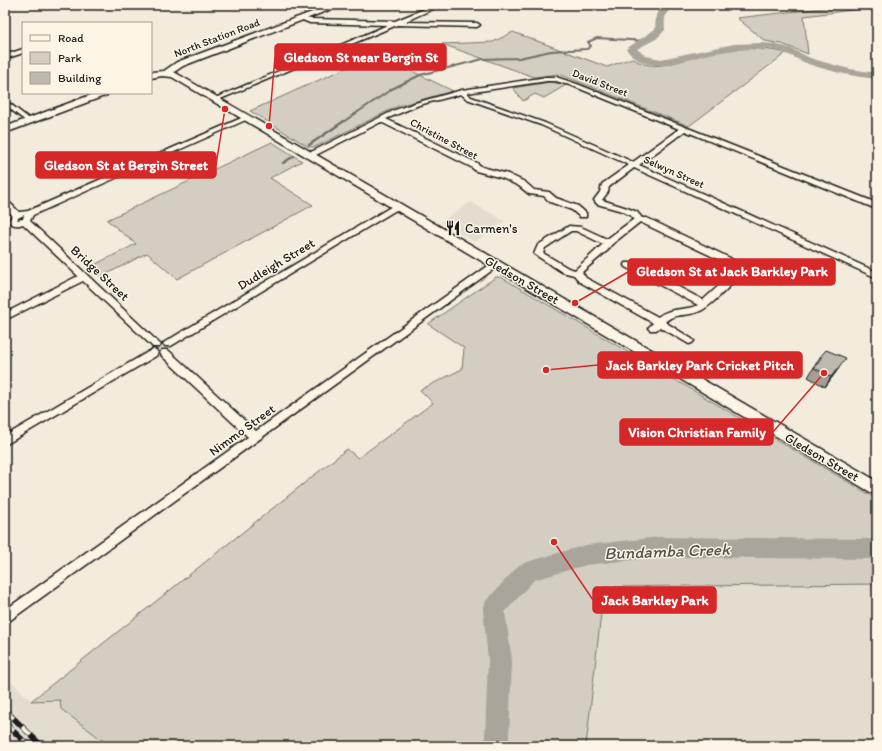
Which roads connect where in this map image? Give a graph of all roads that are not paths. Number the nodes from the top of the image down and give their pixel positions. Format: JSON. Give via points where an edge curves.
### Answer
{"nodes":[{"id":1,"x":338,"y":5,"type":"edge"},
{"id":2,"x":439,"y":5,"type":"edge"},
{"id":3,"x":302,"y":18,"type":"junction"},
{"id":4,"x":396,"y":23,"type":"junction"},
{"id":5,"x":477,"y":25,"type":"dead end"},
{"id":6,"x":22,"y":51,"type":"edge"},
{"id":7,"x":5,"y":57,"type":"edge"},
{"id":8,"x":167,"y":73,"type":"junction"},
{"id":9,"x":152,"y":75,"type":"edge"},
{"id":10,"x":462,"y":92,"type":"junction"},
{"id":11,"x":101,"y":94,"type":"edge"},
{"id":12,"x":216,"y":99,"type":"junction"},
{"id":13,"x":5,"y":102,"type":"edge"},
{"id":14,"x":246,"y":118,"type":"junction"},
{"id":15,"x":382,"y":119,"type":"junction"},
{"id":16,"x":29,"y":121,"type":"junction"},
{"id":17,"x":685,"y":128,"type":"junction"},
{"id":18,"x":5,"y":130,"type":"edge"},
{"id":19,"x":309,"y":155,"type":"junction"},
{"id":20,"x":633,"y":166,"type":"junction"},
{"id":21,"x":5,"y":203,"type":"edge"},
{"id":22,"x":877,"y":206,"type":"edge"},
{"id":23,"x":397,"y":207,"type":"junction"},
{"id":24,"x":583,"y":216,"type":"dead end"},
{"id":25,"x":27,"y":218,"type":"junction"},
{"id":26,"x":12,"y":220,"type":"edge"},
{"id":27,"x":638,"y":220,"type":"junction"},
{"id":28,"x":608,"y":243,"type":"junction"},
{"id":29,"x":689,"y":262,"type":"dead end"},
{"id":30,"x":495,"y":264,"type":"junction"},
{"id":31,"x":628,"y":265,"type":"dead end"},
{"id":32,"x":577,"y":273,"type":"junction"},
{"id":33,"x":877,"y":275,"type":"edge"},
{"id":34,"x":84,"y":277,"type":"junction"},
{"id":35,"x":664,"y":284,"type":"junction"},
{"id":36,"x":704,"y":304,"type":"junction"},
{"id":37,"x":5,"y":317,"type":"edge"},
{"id":38,"x":656,"y":325,"type":"junction"},
{"id":39,"x":689,"y":341,"type":"dead end"},
{"id":40,"x":167,"y":348,"type":"junction"},
{"id":41,"x":155,"y":349,"type":"junction"},
{"id":42,"x":255,"y":437,"type":"junction"},
{"id":43,"x":5,"y":441,"type":"edge"},
{"id":44,"x":877,"y":489,"type":"edge"},
{"id":45,"x":5,"y":618,"type":"edge"}],
"edges":[{"from":1,"to":3,"type":"street","name":"North Station Road"},
{"from":2,"to":4,"type":"street"},
{"from":3,"to":4,"type":"street","via":[[310,21]]},
{"from":3,"to":8,"type":"street","name":"North Station Road","via":[[180,64]]},
{"from":4,"to":5,"type":"street"},
{"from":4,"to":12,"type":"street"},
{"from":6,"to":7,"type":"street"},
{"from":8,"to":9,"type":"street","name":"North Station Road"},
{"from":8,"to":12,"type":"street","name":"Gledson Street"},
{"from":10,"to":15,"type":"street","name":"David Street","via":[[411,105]]},
{"from":10,"to":17,"type":"street","name":"David Street","via":[[556,79]]},
{"from":10,"to":20,"type":"street","name":"Selwyn Street","via":[[469,98],[543,124]]},
{"from":11,"to":16,"type":"street"},
{"from":12,"to":14,"type":"street","name":"Gledson Street"},
{"from":13,"to":16,"type":"street"},
{"from":14,"to":19,"type":"street","name":"Gledson Street"},
{"from":14,"to":25,"type":"street"},
{"from":15,"to":19,"type":"street","name":"David Street"},
{"from":15,"to":24,"type":"street","name":"Christine Street","via":[[479,169],[505,176],[532,192],[546,194],[575,208]]},
{"from":16,"to":18,"type":"street"},
{"from":17,"to":20,"type":"street"},
{"from":17,"to":22,"type":"street","name":"David Street"},
{"from":19,"to":23,"type":"street","name":"Gledson Street"},
{"from":20,"to":27,"type":"street","via":[[605,186],[598,202],[630,212],[638,217]]},
{"from":20,"to":33,"type":"street","name":"Selwyn Street"},
{"from":21,"to":26,"type":"street"},
{"from":23,"to":30,"type":"street","name":"Gledson Street"},
{"from":23,"to":40,"type":"street","name":"Dudleigh Street"},
{"from":25,"to":26,"type":"street","via":[[24,213]]},
{"from":25,"to":34,"type":"street","name":"Bridge Street"},
{"from":27,"to":28,"type":"street"},
{"from":27,"to":36,"type":"street","via":[[650,222],[737,266],[737,274]]},
{"from":28,"to":32,"type":"street"},
{"from":28,"to":32,"type":"street","via":[[578,229],[569,228],[538,250],[541,257],[565,270]]},
{"from":29,"to":35,"type":"street"},
{"from":30,"to":42,"type":"street","name":"Nimmo Street"},
{"from":30,"to":44,"type":"street","name":"Gledson Street"},
{"from":31,"to":35,"type":"street"},
{"from":32,"to":38,"type":"street","via":[[583,280]]},
{"from":34,"to":37,"type":"street"},
{"from":34,"to":41,"type":"street","name":"Bridge Street"},
{"from":35,"to":36,"type":"street"},
{"from":36,"to":38,"type":"street","via":[[696,310],[668,314]]},
{"from":38,"to":39,"type":"street"},
{"from":40,"to":41,"type":"street","via":[[159,355]]},
{"from":40,"to":42,"type":"street"},
{"from":41,"to":43,"type":"street"},
{"from":42,"to":45,"type":"street","name":"Nimmo Street"}]}
